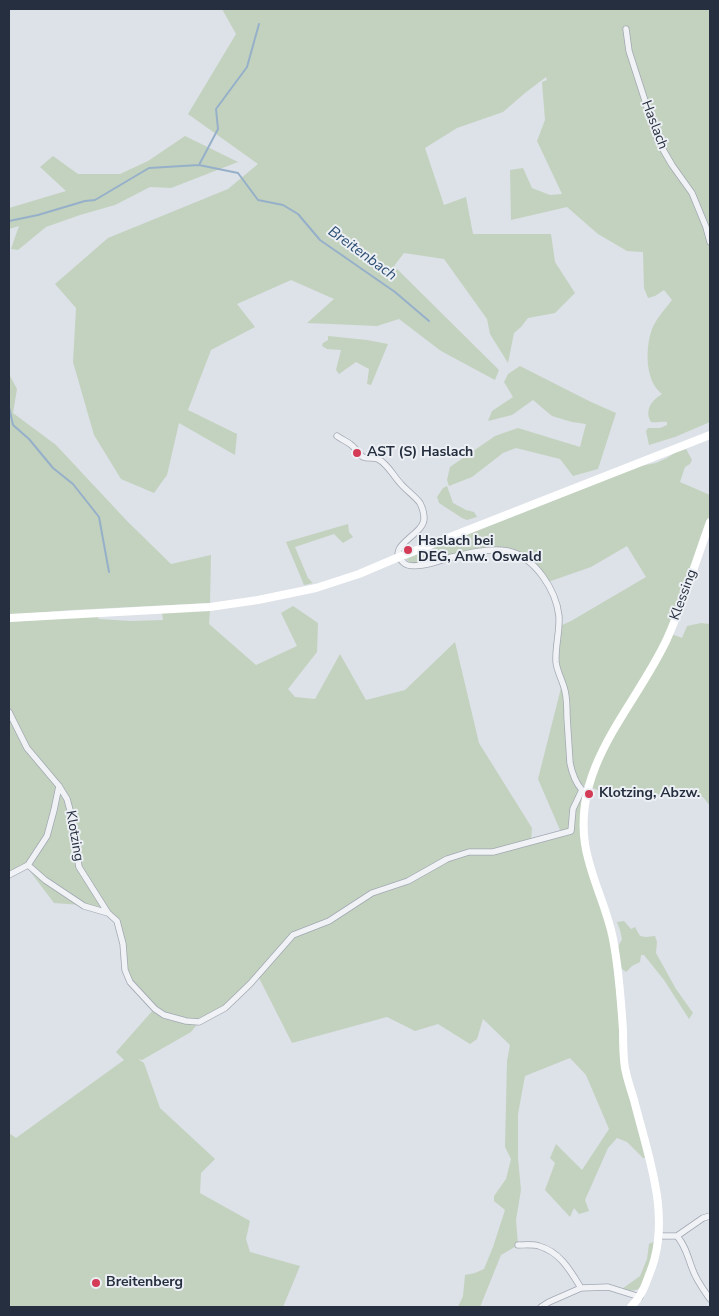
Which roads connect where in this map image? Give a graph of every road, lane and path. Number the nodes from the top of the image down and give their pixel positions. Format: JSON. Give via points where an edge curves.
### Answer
{"nodes":[{"id":1,"x":626,"y":29,"type":"dead end"},
{"id":2,"x":710,"y":242,"type":"edge"},
{"id":3,"x":710,"y":435,"type":"edge"},
{"id":4,"x":337,"y":436,"type":"dead end"},
{"id":5,"x":710,"y":522,"type":"edge"},
{"id":6,"x":399,"y":557,"type":"junction"},
{"id":7,"x":9,"y":618,"type":"edge"},
{"id":8,"x":9,"y":712,"type":"edge"},
{"id":9,"x":59,"y":786,"type":"junction"},
{"id":10,"x":585,"y":790,"type":"junction"},
{"id":11,"x":28,"y":865,"type":"junction"},
{"id":12,"x":9,"y":875,"type":"edge"},
{"id":13,"x":108,"y":912,"type":"junction"},
{"id":14,"x":710,"y":1216,"type":"edge"},
{"id":15,"x":659,"y":1236,"type":"junction"},
{"id":16,"x":677,"y":1236,"type":"junction"},
{"id":17,"x":518,"y":1245,"type":"dead end"},
{"id":18,"x":580,"y":1288,"type":"junction"},
{"id":19,"x":640,"y":1297,"type":"junction"},
{"id":20,"x":710,"y":1299,"type":"edge"},
{"id":21,"x":541,"y":1307,"type":"edge"},
{"id":22,"x":631,"y":1307,"type":"edge"}],
"edges":[{"from":1,"to":2,"type":"street","name":"Haslach","via":[[629,50],[658,142],[692,193]]},
{"from":3,"to":6,"type":"street"},
{"from":4,"to":6,"type":"street","via":[[363,457],[373,458],[387,466],[419,502],[423,523],[400,547]]},
{"from":5,"to":10,"type":"street","name":"Klessing","via":[[684,599],[666,640],[620,717]]},
{"from":6,"to":7,"type":"street","via":[[316,588],[258,600],[210,607]]},
{"from":6,"to":10,"type":"street","via":[[412,566],[479,552],[508,551],[522,557],[542,575],[558,609],[556,661],[565,691],[570,762],[577,784]]},
{"from":8,"to":9,"type":"street","name":"Klotzing","via":[[27,748]]},
{"from":9,"to":11,"type":"street","via":[[46,836]]},
{"from":9,"to":13,"type":"street","name":"Klotzing","via":[[70,810],[79,867]]},
{"from":10,"to":13,"type":"street","name":"Klotzing","via":[[573,809],[571,831],[493,852],[469,852],[447,859],[408,881],[372,893],[329,920],[293,935],[225,1008],[199,1022],[186,1021],[155,1009],[130,982],[117,921]]},
{"from":10,"to":15,"type":"street","name":"Klessing","via":[[585,843],[613,939],[620,983],[625,1067],[650,1161],[658,1201]]},
{"from":11,"to":12,"type":"street"},
{"from":11,"to":13,"type":"street","via":[[84,906]]},
{"from":14,"to":16,"type":"street"},
{"from":15,"to":16,"type":"street"},
{"from":15,"to":19,"type":"street","name":"Klessing","via":[[653,1265]]},
{"from":16,"to":20,"type":"street"},
{"from":17,"to":18,"type":"street","via":[[538,1246],[556,1253]]},
{"from":18,"to":19,"type":"street","via":[[608,1287]]},
{"from":18,"to":21,"type":"street"},
{"from":19,"to":22,"type":"street","name":"Klessing"}]}
